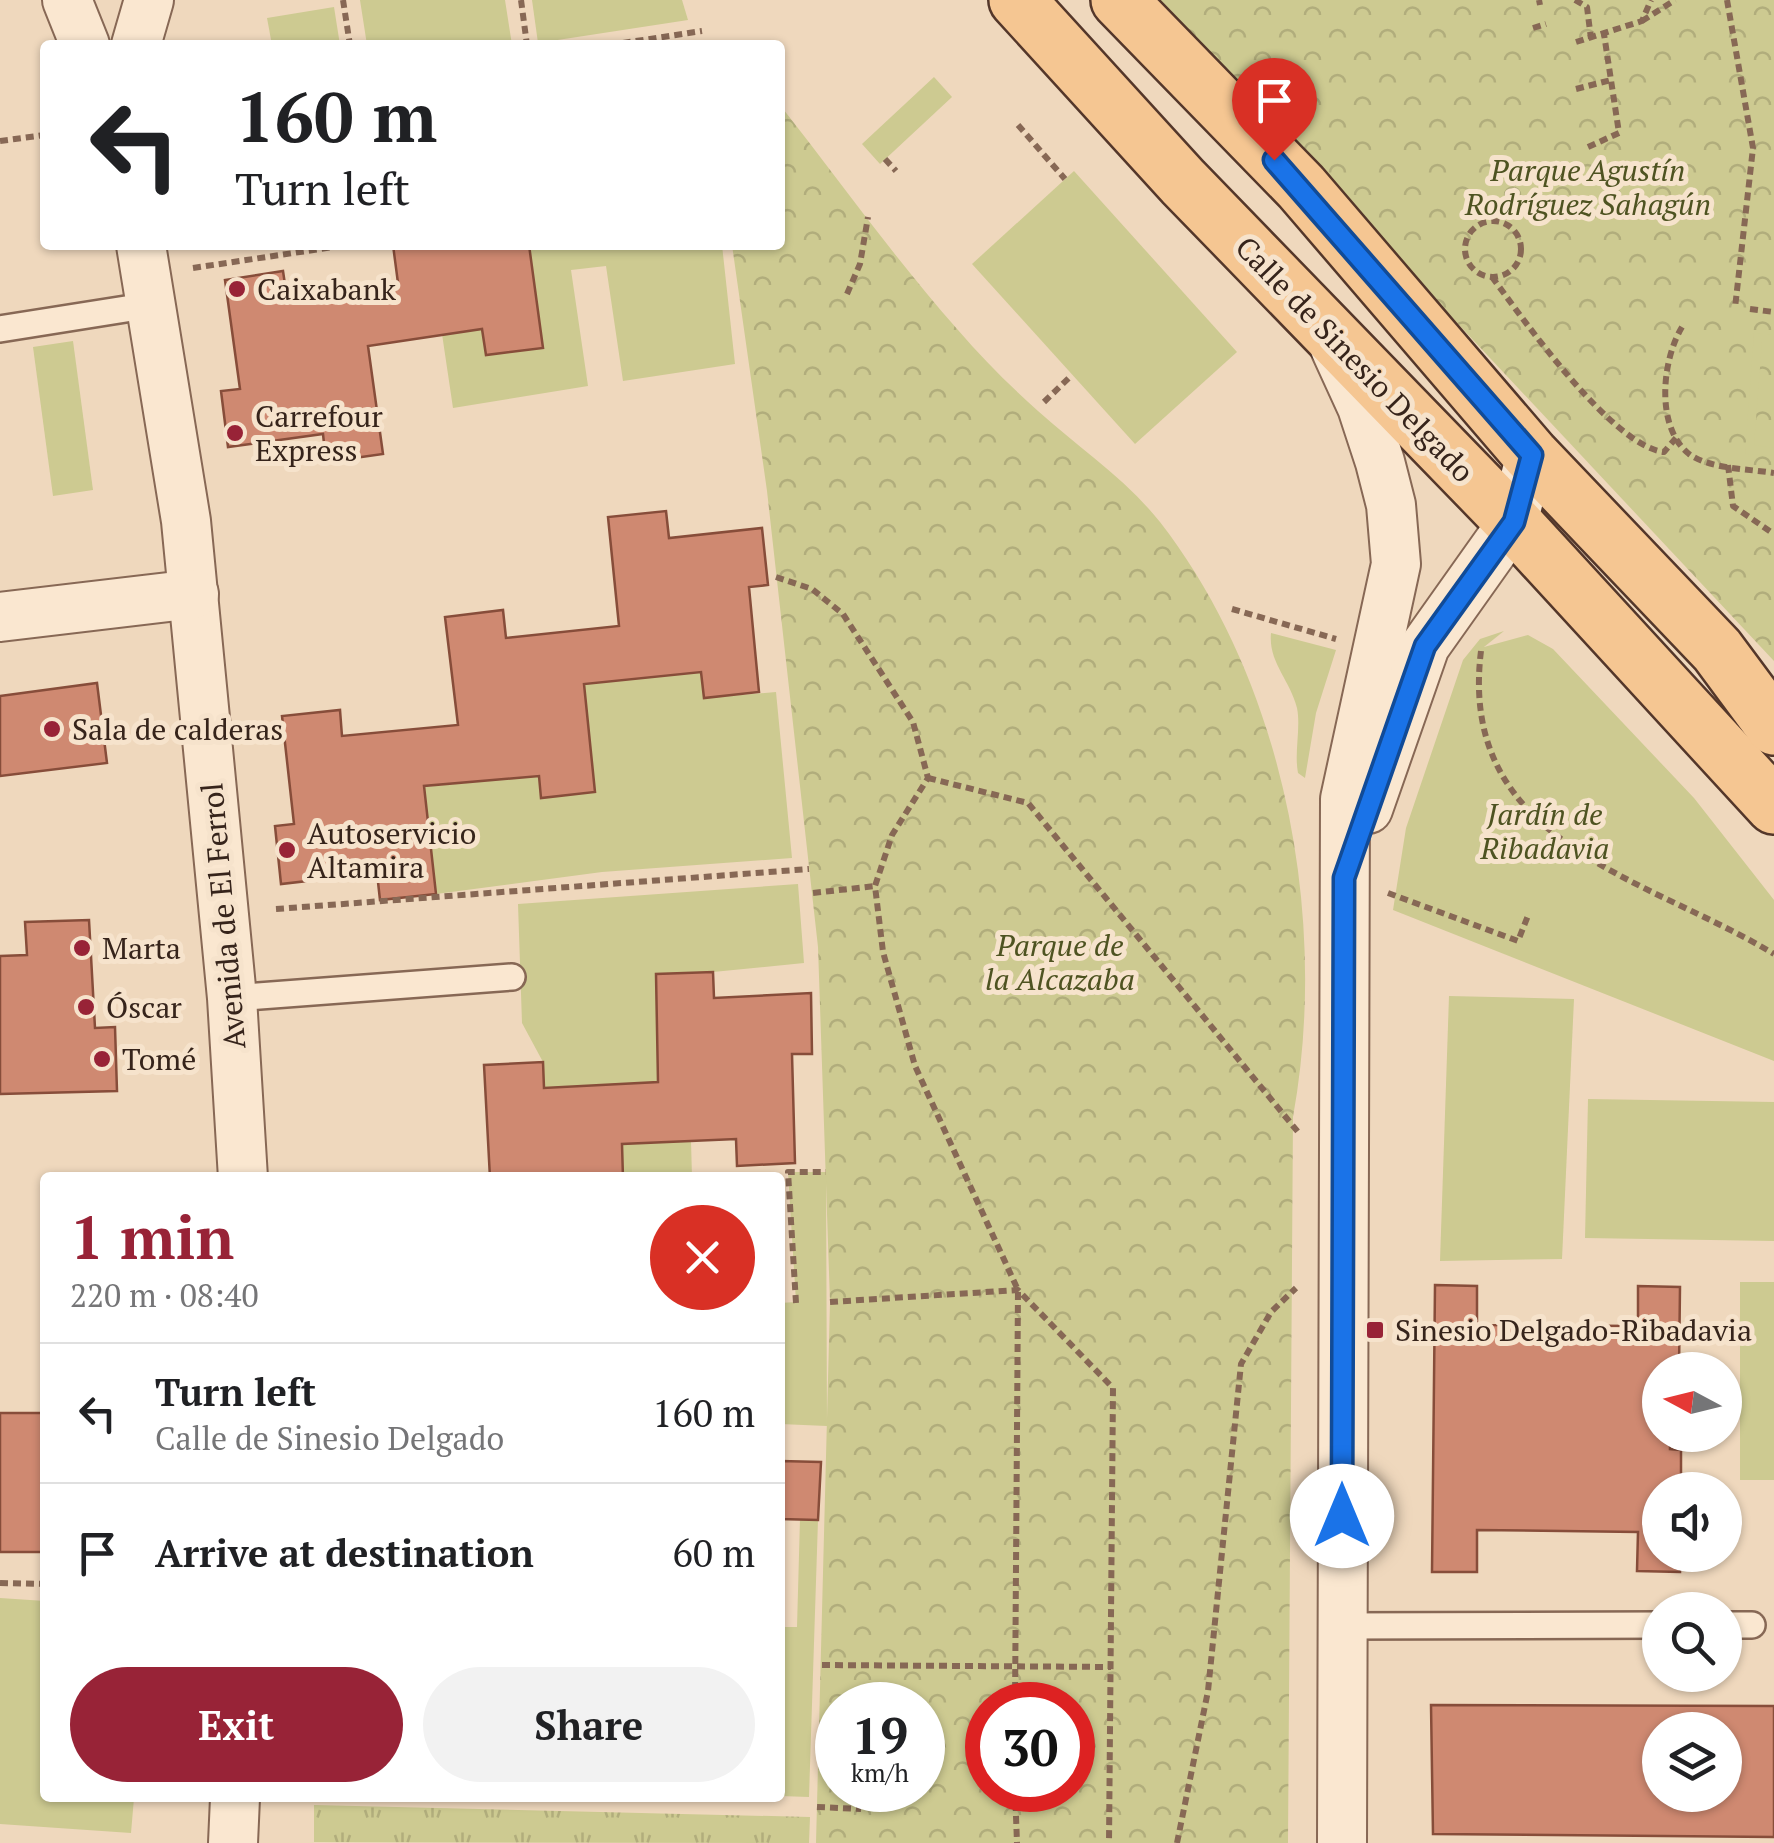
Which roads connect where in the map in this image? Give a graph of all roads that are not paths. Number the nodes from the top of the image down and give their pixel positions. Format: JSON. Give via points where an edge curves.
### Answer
{"nodes":[{"id":1,"x":67,"y":0,"type":"edge"},
{"id":2,"x":149,"y":0,"type":"edge"},
{"id":3,"x":1018,"y":0,"type":"edge"},
{"id":4,"x":1119,"y":0,"type":"edge"},
{"id":5,"x":83,"y":40,"type":"edge"},
{"id":6,"x":137,"y":40,"type":"edge"},
{"id":7,"x":142,"y":250,"type":"edge"},
{"id":8,"x":150,"y":306,"type":"junction"},
{"id":9,"x":1323,"y":323,"type":"junction"},
{"id":10,"x":0,"y":329,"type":"edge"},
{"id":11,"x":1532,"y":455,"type":"junction"},
{"id":12,"x":1514,"y":522,"type":"junction"},
{"id":13,"x":194,"y":594,"type":"junction"},
{"id":14,"x":0,"y":617,"type":"edge"},
{"id":15,"x":1774,"y":728,"type":"edge"},
{"id":16,"x":1774,"y":806,"type":"edge"},
{"id":17,"x":1344,"y":878,"type":"junction"},
{"id":18,"x":512,"y":977,"type":"dead end"},
{"id":19,"x":232,"y":998,"type":"junction"},
{"id":20,"x":242,"y":1172,"type":"edge"},
{"id":21,"x":1642,"y":1625,"type":"edge"},
{"id":22,"x":1742,"y":1625,"type":"edge"},
{"id":23,"x":1752,"y":1625,"type":"dead end"},
{"id":24,"x":1342,"y":1626,"type":"junction"},
{"id":25,"x":235,"y":1802,"type":"edge"},
{"id":26,"x":232,"y":1843,"type":"edge"},
{"id":27,"x":1342,"y":1843,"type":"edge"}],
"edges":[{"from":1,"to":5,"type":"street"},
{"from":2,"to":6,"type":"street"},
{"from":3,"to":9,"type":"main road","name":"Calle de Sinesio Delgado"},
{"from":4,"to":11,"type":"main road","name":"Calle de Sinesio Delgado","via":[[1301,188]]},
{"from":7,"to":8,"type":"street","name":"Avenida de El Ferrol"},
{"from":8,"to":10,"type":"lane"},
{"from":8,"to":13,"type":"street","name":"Avenida de El Ferrol"},
{"from":9,"to":12,"type":"main road","name":"Calle de Sinesio Delgado"},
{"from":9,"to":17,"type":"street","via":[[1380,462],[1396,564],[1346,799]]},
{"from":11,"to":12,"type":"street"},
{"from":11,"to":15,"type":"main road","name":"Calle de Sinesio Delgado","via":[[1717,650]]},
{"from":12,"to":16,"type":"main road","name":"Calle de Sinesio Delgado"},
{"from":12,"to":17,"type":"street","via":[[1425,646]]},
{"from":13,"to":14,"type":"street"},
{"from":13,"to":19,"type":"street","name":"Avenida de El Ferrol"},
{"from":17,"to":24,"type":"street"},
{"from":18,"to":19,"type":"lane"},
{"from":19,"to":20,"type":"street","name":"Avenida de El Ferrol"},
{"from":21,"to":24,"type":"lane"},
{"from":22,"to":23,"type":"lane"},
{"from":24,"to":27,"type":"street"},
{"from":25,"to":26,"type":"street"}]}
